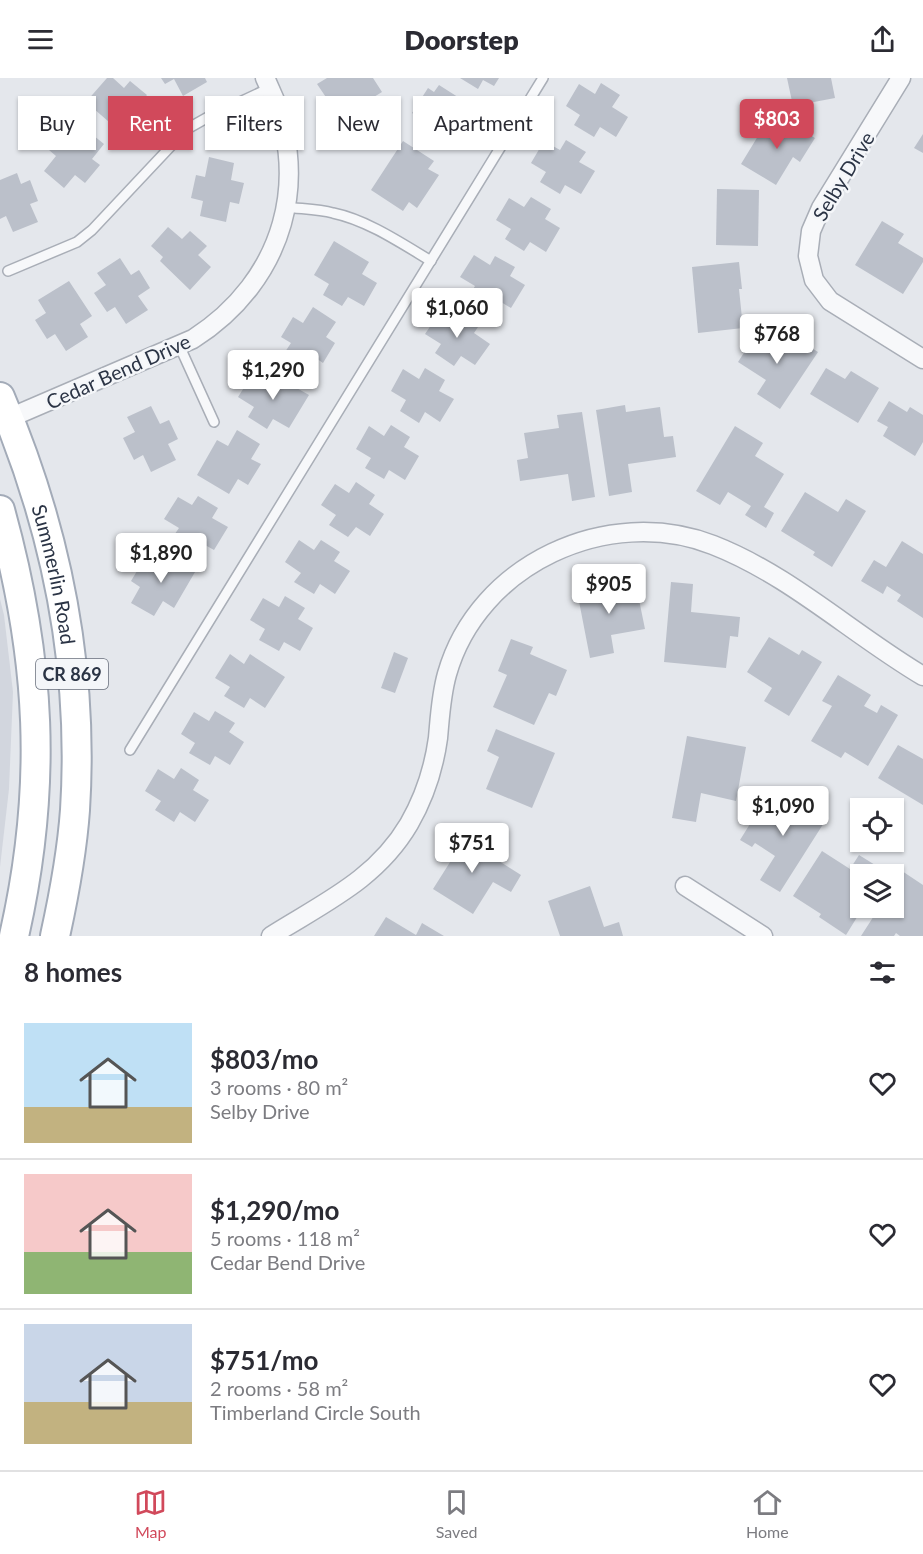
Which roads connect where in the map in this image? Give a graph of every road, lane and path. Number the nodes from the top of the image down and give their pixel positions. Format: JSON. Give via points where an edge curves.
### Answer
{"nodes":[{"id":1,"x":543,"y":78,"type":"edge"},
{"id":2,"x":901,"y":78,"type":"edge"},
{"id":3,"x":268,"y":83,"type":"edge"},
{"id":4,"x":286,"y":207,"type":"junction"},
{"id":5,"x":431,"y":261,"type":"junction"},
{"id":6,"x":8,"y":271,"type":"dead end"},
{"id":7,"x":179,"y":345,"type":"junction"},
{"id":8,"x":923,"y":358,"type":"edge"},
{"id":9,"x":3,"y":412,"type":"edge"},
{"id":10,"x":214,"y":422,"type":"dead end"},
{"id":11,"x":0,"y":510,"type":"edge"},
{"id":12,"x":923,"y":676,"type":"edge"},
{"id":13,"x":130,"y":750,"type":"dead end"},
{"id":14,"x":685,"y":886,"type":"dead end"},
{"id":15,"x":14,"y":936,"type":"edge"},
{"id":16,"x":55,"y":936,"type":"edge"},
{"id":17,"x":272,"y":936,"type":"edge"},
{"id":18,"x":764,"y":936,"type":"edge"}],
"edges":[{"from":1,"to":5,"type":"lane"},
{"from":2,"to":8,"type":"street","name":"Selby Drive","via":[[822,208],[811,231],[808,256],[814,280],[830,301]]},
{"from":3,"to":4,"type":"street","name":"Cedar Bend Drive","via":[[279,108],[289,154]]},
{"from":3,"to":6,"type":"lane","via":[[188,129],[76,242]]},
{"from":4,"to":5,"type":"lane","via":[[350,218]]},
{"from":4,"to":7,"type":"street","name":"Cedar Bend Drive","via":[[277,241],[245,295],[210,327]]},
{"from":5,"to":13,"type":"lane"},
{"from":7,"to":9,"type":"street","name":"Cedar Bend Drive"},
{"from":7,"to":10,"type":"lane"},
{"from":9,"to":16,"type":"main road","name":"Summerlin Road","number":"CR 869","via":[[45,523],[70,644],[77,754],[75,812]]},
{"from":11,"to":15,"type":"main road","name":"Summerlin Road","number":"CR 869","via":[[27,629],[37,737],[30,850]]},
{"from":12,"to":17,"type":"street","via":[[812,600],[752,563],[711,544],[669,534],[626,532],[556,550],[520,572],[489,600],[465,633],[447,673],[428,780],[409,824],[396,842],[347,891]]},
{"from":14,"to":18,"type":"street"}]}
